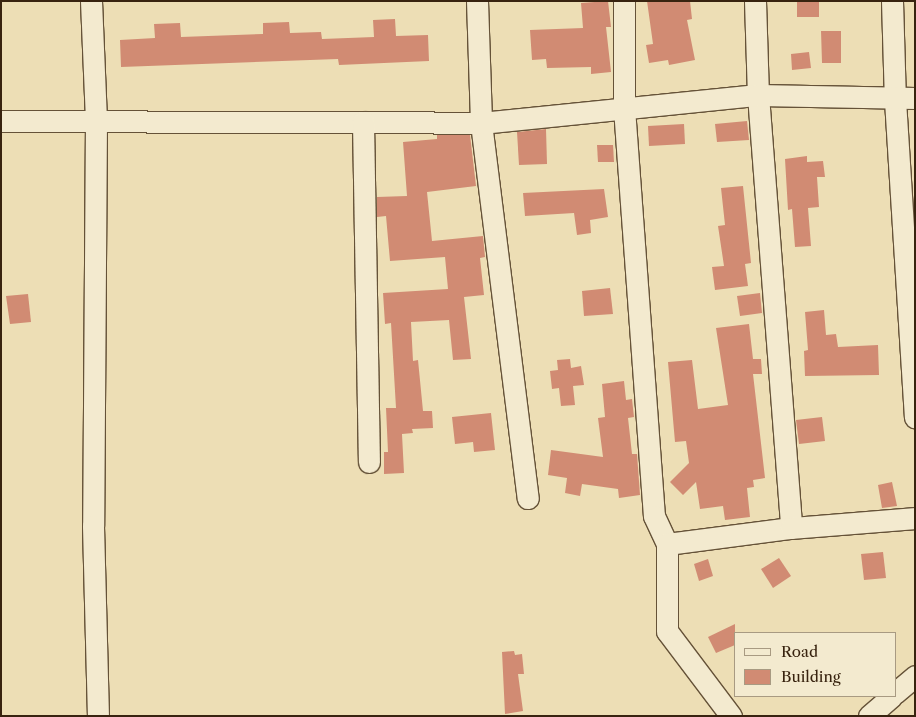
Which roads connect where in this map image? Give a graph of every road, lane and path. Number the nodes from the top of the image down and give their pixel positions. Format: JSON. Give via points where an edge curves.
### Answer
{"nodes":[{"id":1,"x":91,"y":1,"type":"edge"},
{"id":2,"x":477,"y":1,"type":"edge"},
{"id":3,"x":624,"y":1,"type":"edge"},
{"id":4,"x":755,"y":1,"type":"edge"},
{"id":5,"x":892,"y":1,"type":"edge"},
{"id":6,"x":758,"y":95,"type":"junction"},
{"id":7,"x":905,"y":99,"type":"edge"},
{"id":8,"x":624,"y":108,"type":"junction"},
{"id":9,"x":96,"y":120,"type":"junction"},
{"id":10,"x":1,"y":121,"type":"edge"},
{"id":11,"x":363,"y":122,"type":"junction"},
{"id":12,"x":481,"y":123,"type":"junction"},
{"id":13,"x":915,"y":417,"type":"edge"},
{"id":14,"x":369,"y":462,"type":"dead end"},
{"id":15,"x":528,"y":498,"type":"dead end"},
{"id":16,"x":915,"y":518,"type":"edge"},
{"id":17,"x":791,"y":528,"type":"junction"},
{"id":18,"x":667,"y":544,"type":"junction"},
{"id":19,"x":915,"y":676,"type":"edge"},
{"id":20,"x":896,"y":692,"type":"edge"},
{"id":21,"x":891,"y":697,"type":"edge"},
{"id":22,"x":98,"y":716,"type":"edge"},
{"id":23,"x":731,"y":716,"type":"edge"},
{"id":24,"x":869,"y":716,"type":"edge"}],
"edges":[{"from":1,"to":9,"type":"street"},
{"from":2,"to":12,"type":"street"},
{"from":3,"to":8,"type":"street"},
{"from":4,"to":6,"type":"street"},
{"from":5,"to":7,"type":"street"},
{"from":6,"to":7,"type":"street"},
{"from":6,"to":8,"type":"street"},
{"from":6,"to":17,"type":"street"},
{"from":7,"to":13,"type":"street"},
{"from":8,"to":12,"type":"street"},
{"from":8,"to":18,"type":"street","via":[[654,516]]},
{"from":9,"to":10,"type":"street"},
{"from":9,"to":11,"type":"street"},
{"from":9,"to":22,"type":"street","via":[[93,526]]},
{"from":11,"to":12,"type":"street"},
{"from":11,"to":14,"type":"street"},
{"from":12,"to":15,"type":"street"},
{"from":16,"to":17,"type":"street"},
{"from":17,"to":18,"type":"street"},
{"from":18,"to":23,"type":"street","via":[[667,631]]},
{"from":19,"to":20,"type":"street"},
{"from":21,"to":24,"type":"street"}]}
